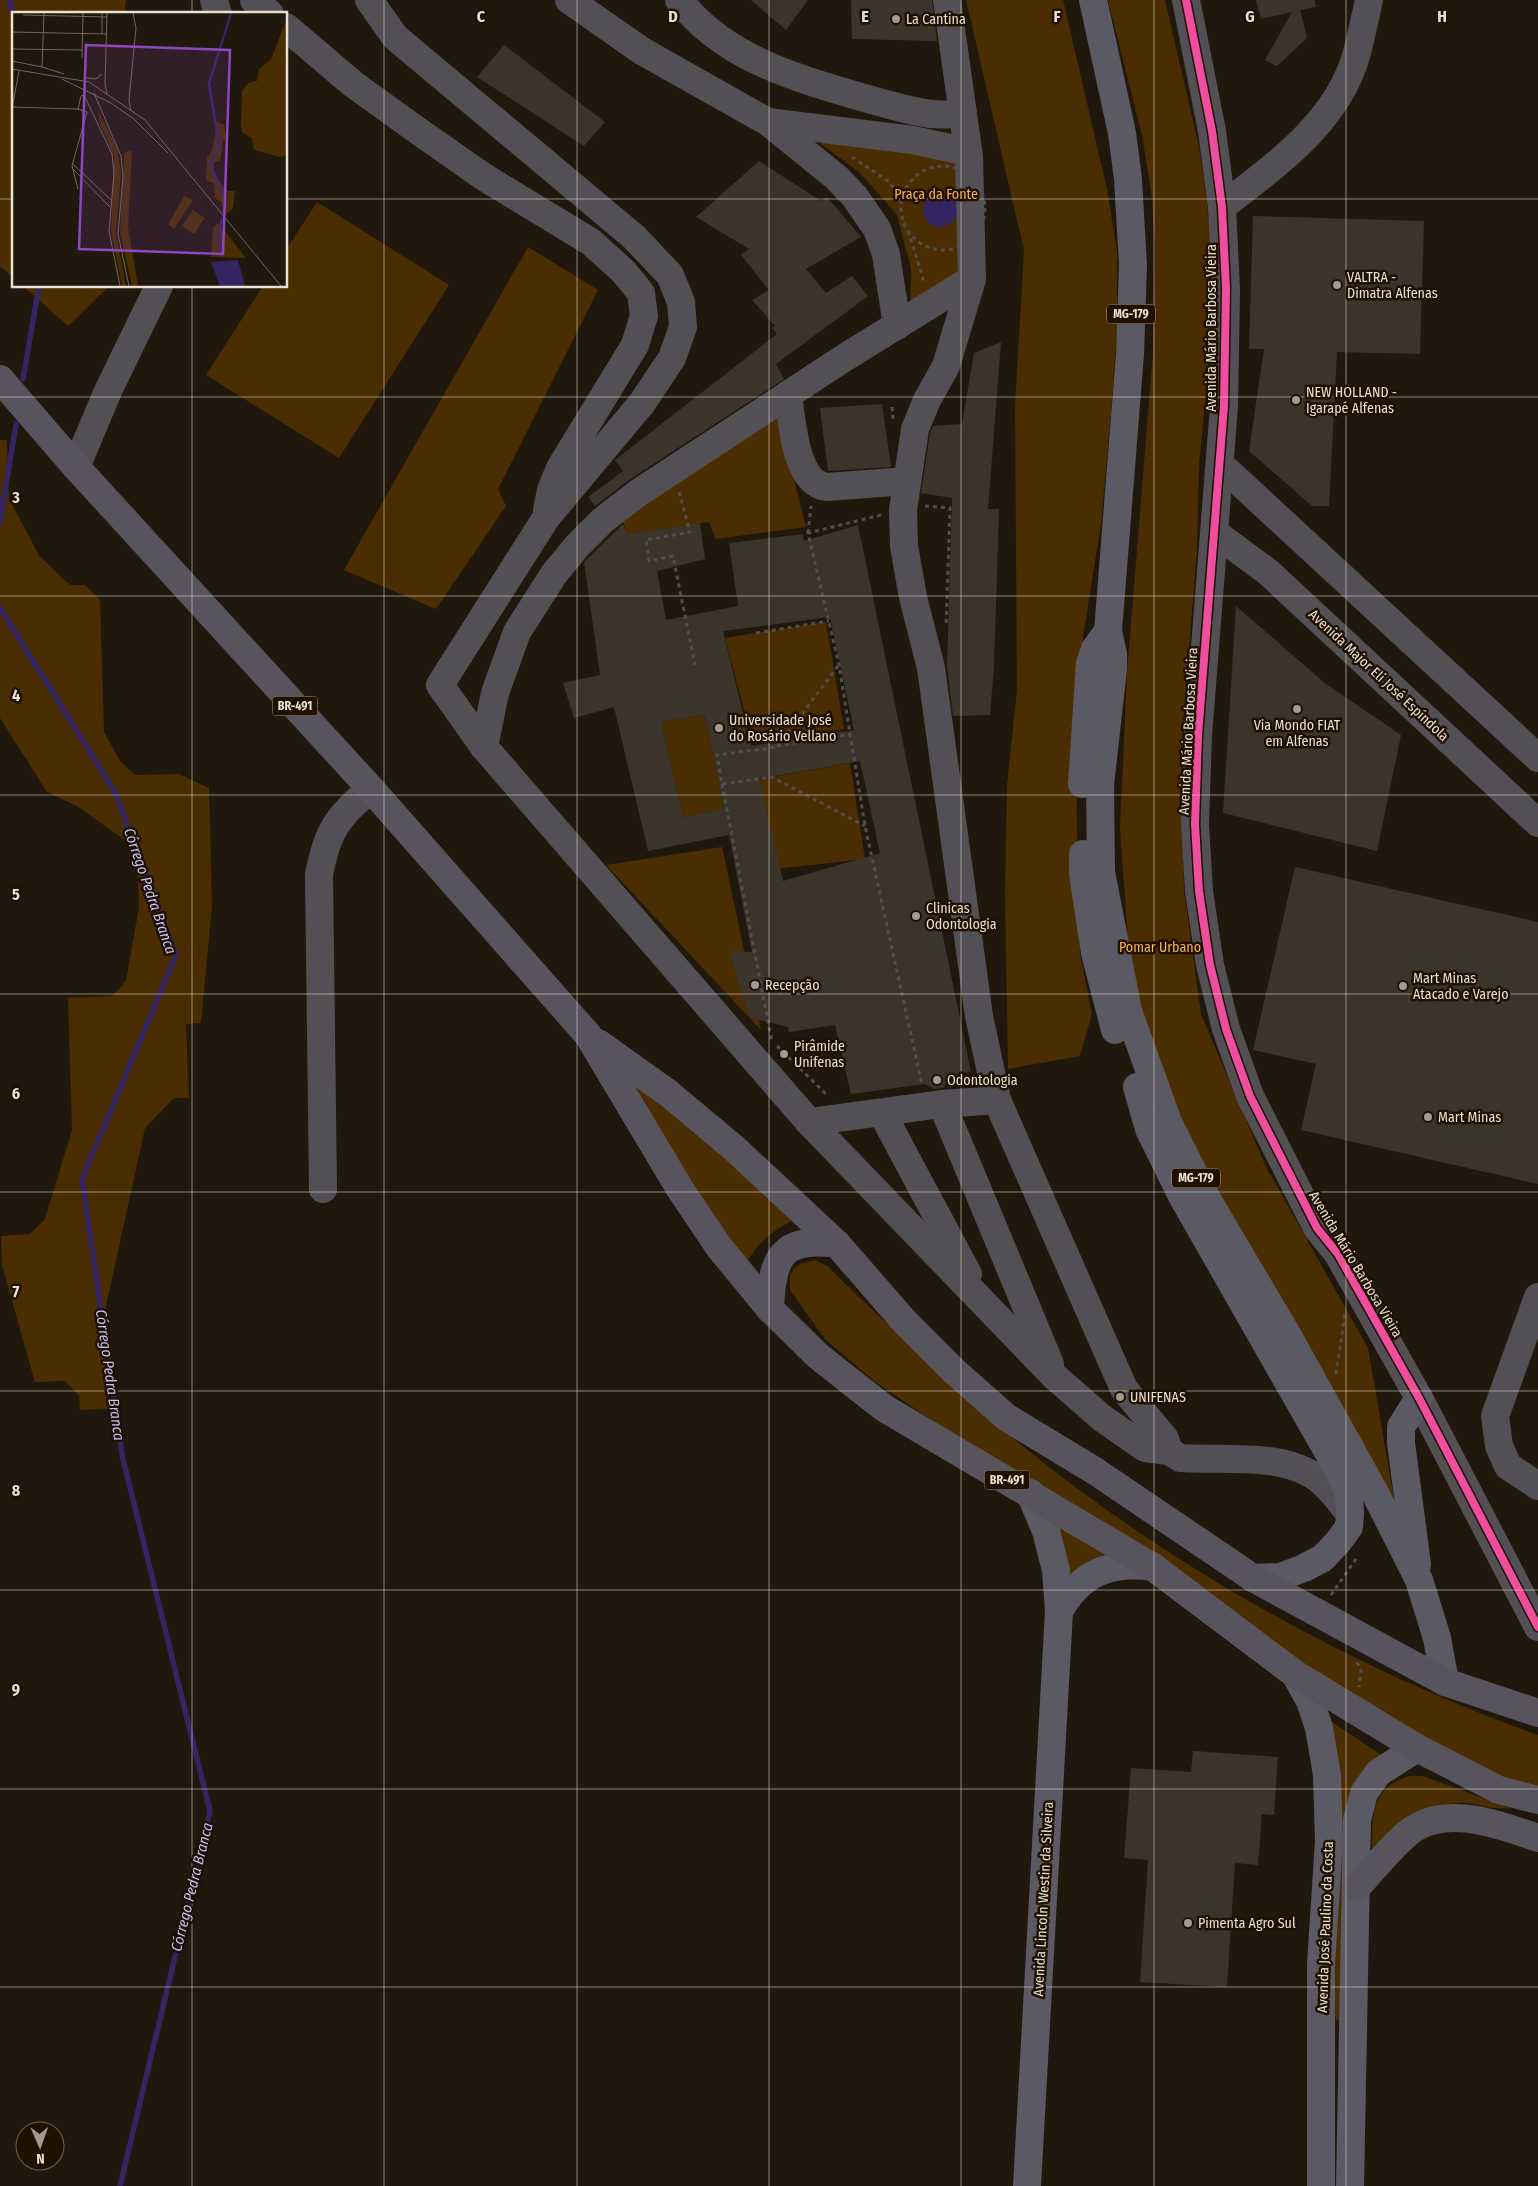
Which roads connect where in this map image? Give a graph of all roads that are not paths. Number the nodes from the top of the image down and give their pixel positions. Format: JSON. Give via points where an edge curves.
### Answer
{"nodes":[{"id":1,"x":254,"y":0,"type":"edge"},
{"id":2,"x":369,"y":0,"type":"edge"},
{"id":3,"x":569,"y":0,"type":"edge"},
{"id":4,"x":602,"y":0,"type":"edge"},
{"id":5,"x":679,"y":0,"type":"edge"},
{"id":6,"x":947,"y":0,"type":"edge"},
{"id":7,"x":1093,"y":0,"type":"edge"},
{"id":8,"x":1186,"y":0,"type":"edge"},
{"id":9,"x":1369,"y":0,"type":"edge"},
{"id":10,"x":268,"y":12,"type":"edge"},
{"id":11,"x":288,"y":30,"type":"edge"},
{"id":12,"x":642,"y":51,"type":"junction"},
{"id":13,"x":963,"y":114,"type":"junction"},
{"id":14,"x":768,"y":122,"type":"junction"},
{"id":15,"x":970,"y":169,"type":"junction"},
{"id":16,"x":1222,"y":207,"type":"junction"},
{"id":17,"x":972,"y":280,"type":"junction"},
{"id":18,"x":158,"y":288,"type":"edge"},
{"id":19,"x":897,"y":326,"type":"junction"},
{"id":20,"x":0,"y":379,"type":"edge"},
{"id":21,"x":788,"y":395,"type":"junction"},
{"id":22,"x":1221,"y":465,"type":"junction"},
{"id":23,"x":76,"y":467,"type":"junction"},
{"id":24,"x":907,"y":481,"type":"junction"},
{"id":25,"x":546,"y":518,"type":"junction"},
{"id":26,"x":1215,"y":533,"type":"junction"},
{"id":27,"x":1108,"y":631,"type":"junction"},
{"id":28,"x":484,"y":747,"type":"junction"},
{"id":29,"x":1538,"y":758,"type":"edge"},
{"id":30,"x":372,"y":789,"type":"junction"},
{"id":31,"x":1538,"y":823,"type":"edge"},
{"id":32,"x":588,"y":1035,"type":"junction"},
{"id":33,"x":932,"y":1095,"type":"junction"},
{"id":34,"x":997,"y":1100,"type":"junction"},
{"id":35,"x":882,"y":1113,"type":"junction"},
{"id":36,"x":809,"y":1122,"type":"junction"},
{"id":37,"x":322,"y":1189,"type":"dead end"},
{"id":38,"x":836,"y":1244,"type":"junction"},
{"id":39,"x":1538,"y":1297,"type":"edge"},
{"id":40,"x":984,"y":1304,"type":"junction"},
{"id":41,"x":770,"y":1309,"type":"junction"},
{"id":42,"x":1055,"y":1377,"type":"junction"},
{"id":43,"x":1419,"y":1398,"type":"junction"},
{"id":44,"x":1169,"y":1451,"type":"junction"},
{"id":45,"x":1538,"y":1486,"type":"edge"},
{"id":46,"x":1030,"y":1494,"type":"junction"},
{"id":47,"x":1350,"y":1514,"type":"junction"},
{"id":48,"x":1153,"y":1567,"type":"junction"},
{"id":49,"x":1252,"y":1578,"type":"junction"},
{"id":50,"x":1419,"y":1580,"type":"junction"},
{"id":51,"x":1059,"y":1611,"type":"junction"},
{"id":52,"x":1538,"y":1627,"type":"edge"},
{"id":53,"x":1295,"y":1674,"type":"junction"},
{"id":54,"x":1445,"y":1682,"type":"junction"},
{"id":55,"x":1538,"y":1714,"type":"edge"},
{"id":56,"x":1417,"y":1748,"type":"junction"},
{"id":57,"x":1538,"y":1800,"type":"edge"},
{"id":58,"x":1538,"y":1838,"type":"edge"},
{"id":59,"x":1357,"y":1886,"type":"junction"},
{"id":60,"x":1321,"y":2041,"type":"junction"},
{"id":61,"x":1353,"y":2043,"type":"junction"},
{"id":62,"x":1320,"y":2142,"type":"junction"},
{"id":63,"x":1350,"y":2143,"type":"junction"},
{"id":64,"x":1028,"y":2186,"type":"edge"},
{"id":65,"x":1321,"y":2186,"type":"edge"},
{"id":66,"x":1350,"y":2186,"type":"edge"}],
"edges":[{"from":1,"to":10,"type":"street"},
{"from":2,"to":25,"type":"street","via":[[395,37],[634,237],[670,275],[681,302],[683,327],[672,358],[642,403]]},
{"from":3,"to":12,"type":"street"},
{"from":4,"to":12,"type":"street"},
{"from":5,"to":13,"type":"street","via":[[711,33],[736,50],[796,78],[901,108],[933,114]]},
{"from":6,"to":13,"type":"street"},
{"from":7,"to":27,"type":"main road","number":"MG-179","via":[[1122,133],[1133,265],[1130,354]]},
{"from":8,"to":16,"type":"street","name":"Avenida Mário Barbosa Vieira","via":[[1212,131]]},
{"from":9,"to":16,"type":"street","via":[[1356,57],[1339,94],[1318,126]]},
{"from":11,"to":25,"type":"street","via":[[353,84],[414,128],[484,177],[590,242],[624,272],[641,293],[644,316],[635,345],[560,468],[551,490]]},
{"from":12,"to":14,"type":"street"},
{"from":13,"to":15,"type":"street"},
{"from":14,"to":15,"type":"street","via":[[913,140]]},
{"from":14,"to":19,"type":"street","via":[[837,178],[867,213],[886,254]]},
{"from":15,"to":17,"type":"street","via":[[977,232]]},
{"from":16,"to":22,"type":"street","name":"Avenida Mário Barbosa Vieira","via":[[1226,288]]},
{"from":17,"to":19,"type":"street"},
{"from":17,"to":24,"type":"street","via":[[946,366],[915,429]]},
{"from":18,"to":23,"type":"street","via":[[108,391]]},
{"from":19,"to":21,"type":"street"},
{"from":20,"to":23,"type":"highway","number":"BR-491"},
{"from":21,"to":24,"type":"street","via":[[798,453],[807,476],[814,484],[832,487]]},
{"from":21,"to":28,"type":"street","via":[[674,469],[603,520],[577,546],[554,574],[516,632],[495,693]]},
{"from":22,"to":26,"type":"street","name":"Avenida Mário Barbosa Vieira"},
{"from":22,"to":29,"type":"street"},
{"from":23,"to":30,"type":"highway","number":"BR-491"},
{"from":24,"to":34,"type":"street","via":[[903,510],[904,546],[931,668],[979,1016]]},
{"from":25,"to":28,"type":"street","via":[[440,685]]},
{"from":26,"to":31,"type":"street","name":"Avenida Major Eli José Espíndola","via":[[1268,572]]},
{"from":26,"to":43,"type":"street","name":"Avenida Mário Barbosa Vieira","via":[[1198,736],[1195,824],[1199,891],[1210,965],[1226,1029],[1250,1096],[1317,1228],[1338,1254]]},
{"from":27,"to":47,"type":"main road","number":"MG-179","via":[[1095,649],[1090,663],[1082,780],[1082,874],[1095,953],[1112,1022],[1139,1091],[1149,1129],[1182,1196],[1340,1471],[1349,1494]]},
{"from":27,"to":50,"type":"main road","number":"MG-179","via":[[1113,654],[1100,784],[1101,872],[1128,1010],[1168,1122],[1204,1194],[1374,1491]]},
{"from":28,"to":36,"type":"street"},
{"from":30,"to":32,"type":"highway","number":"BR-491"},
{"from":30,"to":37,"type":"street","via":[[337,822],[324,847],[319,875]]},
{"from":32,"to":38,"type":"highway","number":"BR-491","via":[[735,1149]]},
{"from":32,"to":41,"type":"highway","number":"BR-491","via":[[680,1189],[719,1247]]},
{"from":33,"to":34,"type":"street"},
{"from":33,"to":35,"type":"street"},
{"from":33,"to":42,"type":"street"},
{"from":34,"to":44,"type":"street","via":[[1124,1389],[1165,1438]]},
{"from":35,"to":36,"type":"street"},
{"from":35,"to":40,"type":"street"},
{"from":36,"to":40,"type":"street"},
{"from":38,"to":41,"type":"highway","via":[[815,1241],[786,1251],[776,1264],[771,1280]]},
{"from":38,"to":49,"type":"highway","number":"BR-491","via":[[904,1321],[1006,1417],[1095,1471]]},
{"from":39,"to":45,"type":"street","via":[[1495,1416],[1499,1446],[1508,1466]]},
{"from":40,"to":42,"type":"street"},
{"from":41,"to":46,"type":"highway","number":"BR-491","via":[[818,1356],[884,1408]]},
{"from":42,"to":44,"type":"street","via":[[1102,1418],[1145,1448]]},
{"from":43,"to":50,"type":"main road","via":[[1401,1427],[1401,1443]]},
{"from":43,"to":52,"type":"street","name":"Avenida Mário Barbosa Vieira"},
{"from":44,"to":47,"type":"street","via":[[1180,1458],[1275,1462],[1299,1469],[1322,1481]]},
{"from":46,"to":48,"type":"highway","number":"BR-491"},
{"from":46,"to":51,"type":"main road","name":"Avenida Lincoln Westin da Silveira","via":[[1056,1570]]},
{"from":47,"to":49,"type":"main road","number":"MG-179","via":[[1349,1527],[1323,1558],[1280,1577]]},
{"from":48,"to":51,"type":"main road","via":[[1121,1565],[1091,1576],[1078,1585]]},
{"from":48,"to":53,"type":"highway","number":"BR-491"},
{"from":49,"to":54,"type":"highway","number":"BR-491"},
{"from":50,"to":54,"type":"main road","number":"MG-179","via":[[1437,1638]]},
{"from":51,"to":64,"type":"main road","name":"Avenida Lincoln Westin da Silveira"},
{"from":53,"to":56,"type":"highway","number":"BR-491"},
{"from":53,"to":60,"type":"main road","name":"Avenida José Paulino da Costa","via":[[1310,1701],[1319,1728],[1327,1775],[1329,1841],[1321,1964]]},
{"from":54,"to":55,"type":"highway","number":"BR-491"},
{"from":56,"to":57,"type":"highway","number":"BR-491","via":[[1499,1790]]},
{"from":56,"to":59,"type":"main road","name":"Avenida José Paulino da Costa","via":[[1378,1773],[1364,1793],[1357,1820]]},
{"from":58,"to":59,"type":"highway","via":[[1477,1819],[1450,1818],[1425,1824],[1409,1832]]},
{"from":59,"to":61,"type":"main road","name":"Avenida José Paulino da Costa"},
{"from":60,"to":61,"type":"main road"},
{"from":60,"to":62,"type":"main road","name":"Avenida José Paulino da Costa"},
{"from":61,"to":63,"type":"main road","name":"Avenida José Paulino da Costa"},
{"from":62,"to":63,"type":"main road"},
{"from":62,"to":65,"type":"main road","name":"Avenida José Paulino da Costa"},
{"from":63,"to":66,"type":"main road","name":"Avenida José Paulino da Costa"}]}
